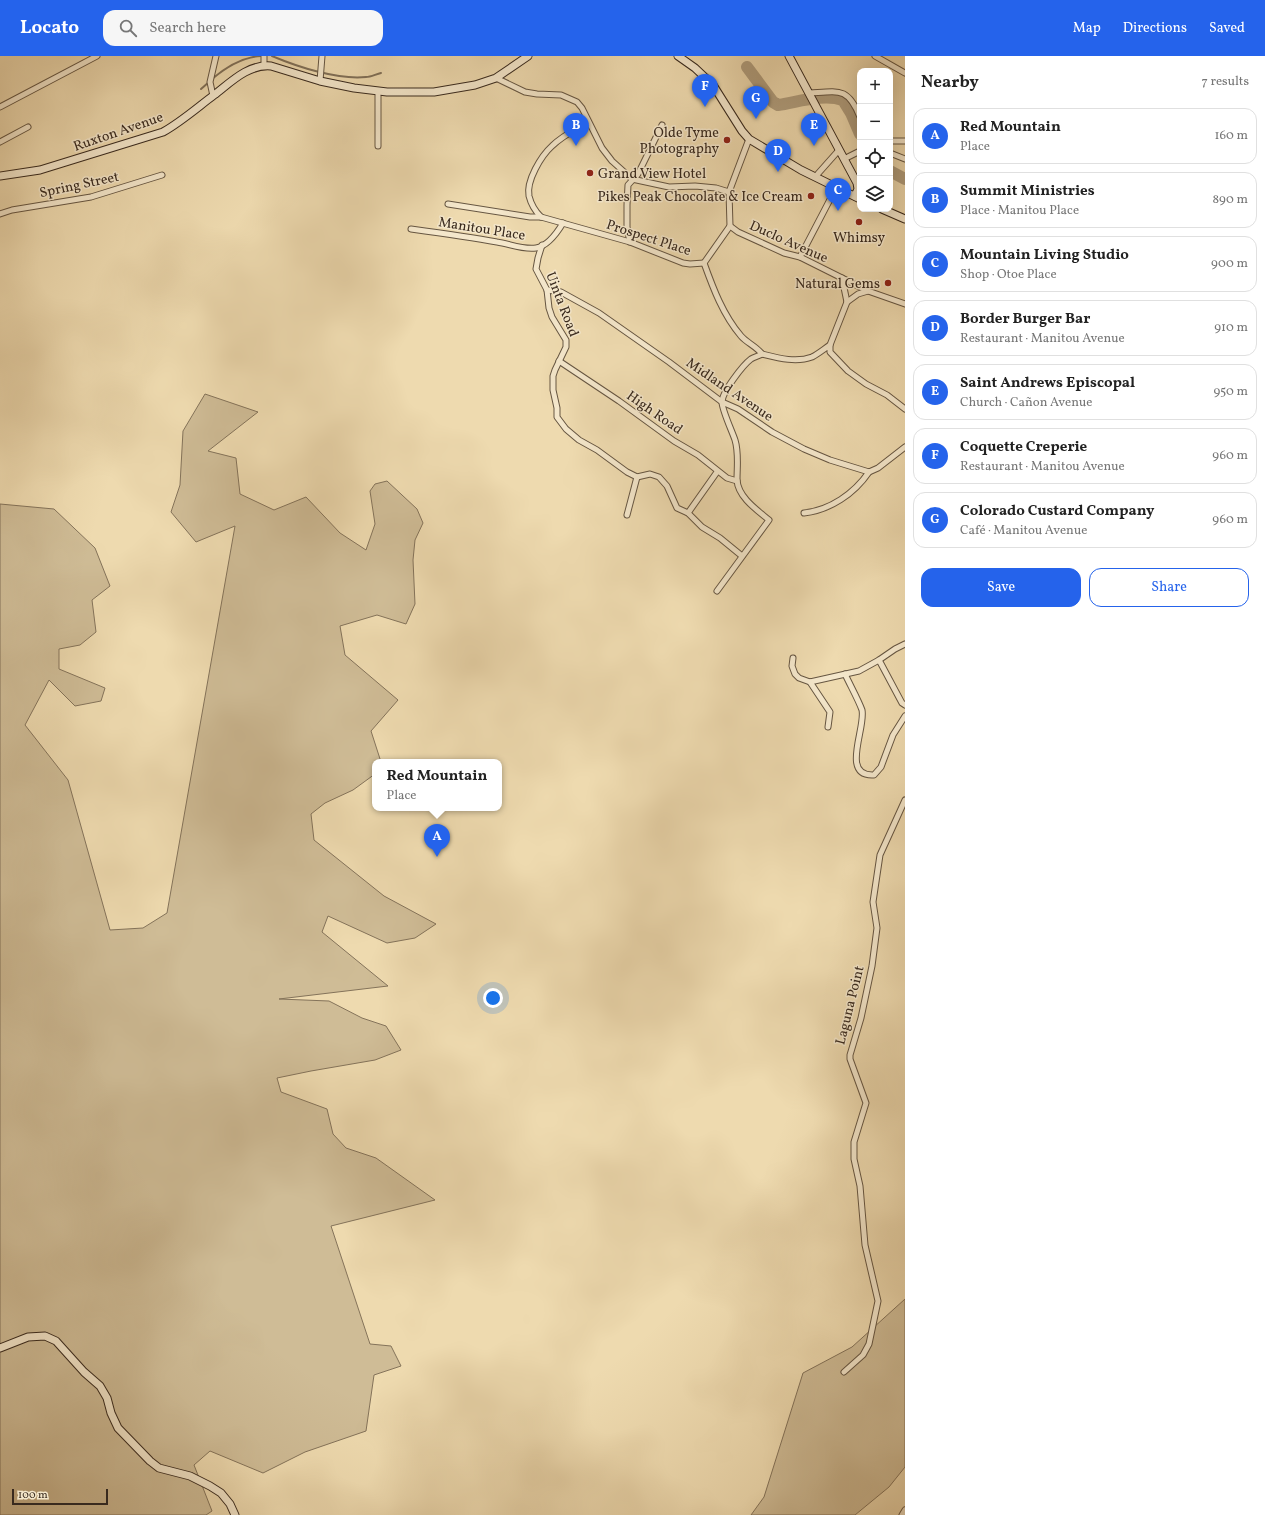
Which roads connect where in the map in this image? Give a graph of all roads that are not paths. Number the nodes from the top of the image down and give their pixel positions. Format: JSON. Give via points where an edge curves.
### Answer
{"nodes":[{"id":1,"x":97,"y":56,"type":"edge"},
{"id":2,"x":216,"y":56,"type":"edge"},
{"id":3,"x":322,"y":56,"type":"edge"},
{"id":4,"x":528,"y":56,"type":"edge"},
{"id":5,"x":678,"y":56,"type":"edge"},
{"id":6,"x":789,"y":56,"type":"edge"},
{"id":7,"x":875,"y":56,"type":"edge"},
{"id":8,"x":264,"y":60,"type":"edge"},
{"id":9,"x":905,"y":73,"type":"edge"},
{"id":10,"x":321,"y":78,"type":"junction"},
{"id":11,"x":496,"y":78,"type":"junction"},
{"id":12,"x":378,"y":91,"type":"junction"},
{"id":13,"x":811,"y":94,"type":"junction"},
{"id":14,"x":213,"y":96,"type":"junction"},
{"id":15,"x":0,"y":107,"type":"edge"},
{"id":16,"x":857,"y":110,"type":"edge"},
{"id":17,"x":588,"y":122,"type":"junction"},
{"id":18,"x":662,"y":125,"type":"dead end"},
{"id":19,"x":28,"y":127,"type":"dead end"},
{"id":20,"x":749,"y":139,"type":"junction"},
{"id":21,"x":893,"y":141,"type":"edge"},
{"id":22,"x":905,"y":141,"type":"edge"},
{"id":23,"x":0,"y":142,"type":"edge"},
{"id":24,"x":378,"y":146,"type":"dead end"},
{"id":25,"x":839,"y":150,"type":"junction"},
{"id":26,"x":857,"y":152,"type":"edge"},
{"id":27,"x":893,"y":154,"type":"edge"},
{"id":28,"x":844,"y":159,"type":"junction"},
{"id":29,"x":905,"y":159,"type":"edge"},
{"id":30,"x":0,"y":176,"type":"edge"},
{"id":31,"x":162,"y":176,"type":"dead end"},
{"id":32,"x":815,"y":177,"type":"junction"},
{"id":33,"x":632,"y":179,"type":"junction"},
{"id":34,"x":857,"y":183,"type":"edge"},
{"id":35,"x":836,"y":188,"type":"junction"},
{"id":36,"x":729,"y":192,"type":"junction"},
{"id":37,"x":857,"y":198,"type":"edge"},
{"id":38,"x":448,"y":204,"type":"dead end"},
{"id":39,"x":889,"y":212,"type":"edge"},
{"id":40,"x":0,"y":214,"type":"edge"},
{"id":41,"x":541,"y":217,"type":"junction"},
{"id":42,"x":905,"y":219,"type":"edge"},
{"id":43,"x":563,"y":223,"type":"junction"},
{"id":44,"x":730,"y":226,"type":"junction"},
{"id":45,"x":411,"y":229,"type":"dead end"},
{"id":46,"x":630,"y":242,"type":"junction"},
{"id":47,"x":542,"y":246,"type":"junction"},
{"id":48,"x":800,"y":257,"type":"junction"},
{"id":49,"x":704,"y":263,"type":"junction"},
{"id":50,"x":842,"y":278,"type":"junction"},
{"id":51,"x":547,"y":290,"type":"junction"},
{"id":52,"x":868,"y":291,"type":"junction"},
{"id":53,"x":847,"y":302,"type":"junction"},
{"id":54,"x":905,"y":304,"type":"edge"},
{"id":55,"x":830,"y":345,"type":"junction"},
{"id":56,"x":762,"y":354,"type":"junction"},
{"id":57,"x":559,"y":361,"type":"junction"},
{"id":58,"x":722,"y":402,"type":"junction"},
{"id":59,"x":905,"y":409,"type":"edge"},
{"id":60,"x":905,"y":447,"type":"edge"},
{"id":61,"x":717,"y":472,"type":"junction"},
{"id":62,"x":869,"y":472,"type":"junction"},
{"id":63,"x":637,"y":477,"type":"junction"},
{"id":64,"x":737,"y":481,"type":"junction"},
{"id":65,"x":688,"y":513,"type":"junction"},
{"id":66,"x":804,"y":513,"type":"dead end"},
{"id":67,"x":627,"y":515,"type":"dead end"},
{"id":68,"x":742,"y":556,"type":"junction"},
{"id":69,"x":717,"y":591,"type":"dead end"},
{"id":70,"x":905,"y":644,"type":"edge"},
{"id":71,"x":794,"y":658,"type":"dead end"},
{"id":72,"x":879,"y":660,"type":"junction"},
{"id":73,"x":845,"y":674,"type":"junction"},
{"id":74,"x":810,"y":682,"type":"junction"},
{"id":75,"x":905,"y":705,"type":"edge"},
{"id":76,"x":905,"y":716,"type":"edge"},
{"id":77,"x":828,"y":727,"type":"dead end"},
{"id":78,"x":905,"y":800,"type":"edge"},
{"id":79,"x":0,"y":1348,"type":"edge"},
{"id":80,"x":844,"y":1372,"type":"dead end"},
{"id":81,"x":905,"y":1510,"type":"edge"},
{"id":82,"x":235,"y":1515,"type":"edge"},
{"id":83,"x":902,"y":1515,"type":"edge"}],
"edges":[{"from":1,"to":15,"type":"street"},
{"from":2,"to":14,"type":"street","via":[[210,82]]},
{"from":3,"to":10,"type":"street"},
{"from":4,"to":11,"type":"street","name":"Ruxton Avenue"},
{"from":5,"to":20,"type":"street","via":[[713,86]]},
{"from":6,"to":13,"type":"street"},
{"from":7,"to":9,"type":"street"},
{"from":8,"to":10,"type":"street","name":"Ruxton Avenue","via":[[278,68]]},
{"from":8,"to":14,"type":"street","name":"Ruxton Avenue","via":[[242,73]]},
{"from":10,"to":12,"type":"street","name":"Ruxton Avenue"},
{"from":11,"to":12,"type":"street","name":"Ruxton Avenue","via":[[475,85],[434,92]]},
{"from":11,"to":17,"type":"street","via":[[532,94],[561,95],[573,99],[580,105]]},
{"from":12,"to":24,"type":"street"},
{"from":13,"to":16,"type":"street","via":[[834,91],[845,94]]},
{"from":13,"to":25,"type":"street"},
{"from":14,"to":30,"type":"street","name":"Ruxton Avenue","via":[[175,124],[156,134],[40,170]]},
{"from":17,"to":33,"type":"street","via":[[612,161]]},
{"from":17,"to":41,"type":"street","name":"Manitou Place","via":[[552,146],[535,169],[528,194]]},
{"from":18,"to":33,"type":"street","via":[[638,174]]},
{"from":19,"to":23,"type":"street"},
{"from":20,"to":32,"type":"street"},
{"from":20,"to":36,"type":"street"},
{"from":21,"to":22,"type":"street"},
{"from":25,"to":28,"type":"street"},
{"from":25,"to":32,"type":"street"},
{"from":26,"to":28,"type":"street"},
{"from":27,"to":29,"type":"street"},
{"from":28,"to":34,"type":"street"},
{"from":31,"to":40,"type":"street","name":"Spring Street","via":[[91,197]]},
{"from":32,"to":35,"type":"street"},
{"from":33,"to":36,"type":"street","via":[[669,187],[695,186]]},
{"from":33,"to":46,"type":"street","via":[[628,185],[627,205]]},
{"from":35,"to":37,"type":"street"},
{"from":35,"to":48,"type":"street"},
{"from":36,"to":44,"type":"street"},
{"from":38,"to":41,"type":"street","name":"Prospect Place"},
{"from":39,"to":42,"type":"street"},
{"from":41,"to":43,"type":"street","name":"Prospect Place"},
{"from":43,"to":46,"type":"street","name":"Prospect Place"},
{"from":43,"to":47,"type":"street","name":"Manitou Place","via":[[558,232]]},
{"from":44,"to":48,"type":"street","name":"Duclo Avenue","via":[[778,250]]},
{"from":44,"to":49,"type":"street"},
{"from":45,"to":47,"type":"street","name":"Manitou Place","via":[[521,247]]},
{"from":46,"to":49,"type":"street","name":"Prospect Place","via":[[683,263]]},
{"from":47,"to":51,"type":"street","name":"Uinta Road","via":[[536,269]]},
{"from":48,"to":50,"type":"street","name":"Duclo Avenue"},
{"from":49,"to":56,"type":"street","name":"Prospect Place","via":[[732,325]]},
{"from":50,"to":52,"type":"street","name":"Duclo Avenue"},
{"from":50,"to":53,"type":"street"},
{"from":51,"to":57,"type":"street","name":"Uinta Road","via":[[552,316],[566,340],[566,347]]},
{"from":51,"to":58,"type":"street","name":"Midland Avenue","via":[[561,292],[599,313]]},
{"from":52,"to":53,"type":"street"},
{"from":52,"to":54,"type":"street","name":"Duclo Avenue"},
{"from":53,"to":55,"type":"street"},
{"from":55,"to":56,"type":"street","via":[[812,357],[799,360]]},
{"from":55,"to":59,"type":"street","via":[[830,352],[848,371]]},
{"from":56,"to":58,"type":"street","via":[[751,359],[742,369],[726,390]]},
{"from":57,"to":61,"type":"street","name":"High Road","via":[[698,455]]},
{"from":57,"to":63,"type":"street","name":"Uinta Road","via":[[553,383],[557,417],[579,440]]},
{"from":58,"to":62,"type":"street","name":"Midland Avenue","via":[[804,449]]},
{"from":58,"to":64,"type":"street","via":[[735,441]]},
{"from":60,"to":62,"type":"street"},
{"from":61,"to":64,"type":"street","name":"High Road"},
{"from":61,"to":65,"type":"street"},
{"from":62,"to":66,"type":"street","via":[[862,483],[843,499],[816,512]]},
{"from":63,"to":65,"type":"street","via":[[650,474],[659,477],[667,486],[677,508]]},
{"from":63,"to":67,"type":"street"},
{"from":64,"to":68,"type":"street","via":[[750,504],[769,520]]},
{"from":65,"to":68,"type":"street","via":[[702,527]]},
{"from":68,"to":69,"type":"street"},
{"from":70,"to":72,"type":"street"},
{"from":71,"to":74,"type":"street","via":[[792,666],[795,674]]},
{"from":72,"to":73,"type":"street"},
{"from":72,"to":75,"type":"street"},
{"from":73,"to":74,"type":"street"},
{"from":73,"to":76,"type":"street","via":[[862,711],[856,762],[860,771],[866,775],[874,775],[881,767],[893,735]]},
{"from":74,"to":77,"type":"street","via":[[830,712]]},
{"from":78,"to":80,"type":"street","name":"Laguna Point","via":[[880,855],[873,902],[877,928],[872,966],[850,1055],[866,1103],[854,1142],[854,1159],[860,1186],[865,1245],[878,1301],[869,1344],[863,1355]]},
{"from":79,"to":82,"type":"street","via":[[28,1338],[45,1336],[56,1341],[100,1386],[118,1428],[150,1461],[159,1468],[190,1476],[210,1486],[221,1493]]},
{"from":81,"to":83,"type":"street"}]}
